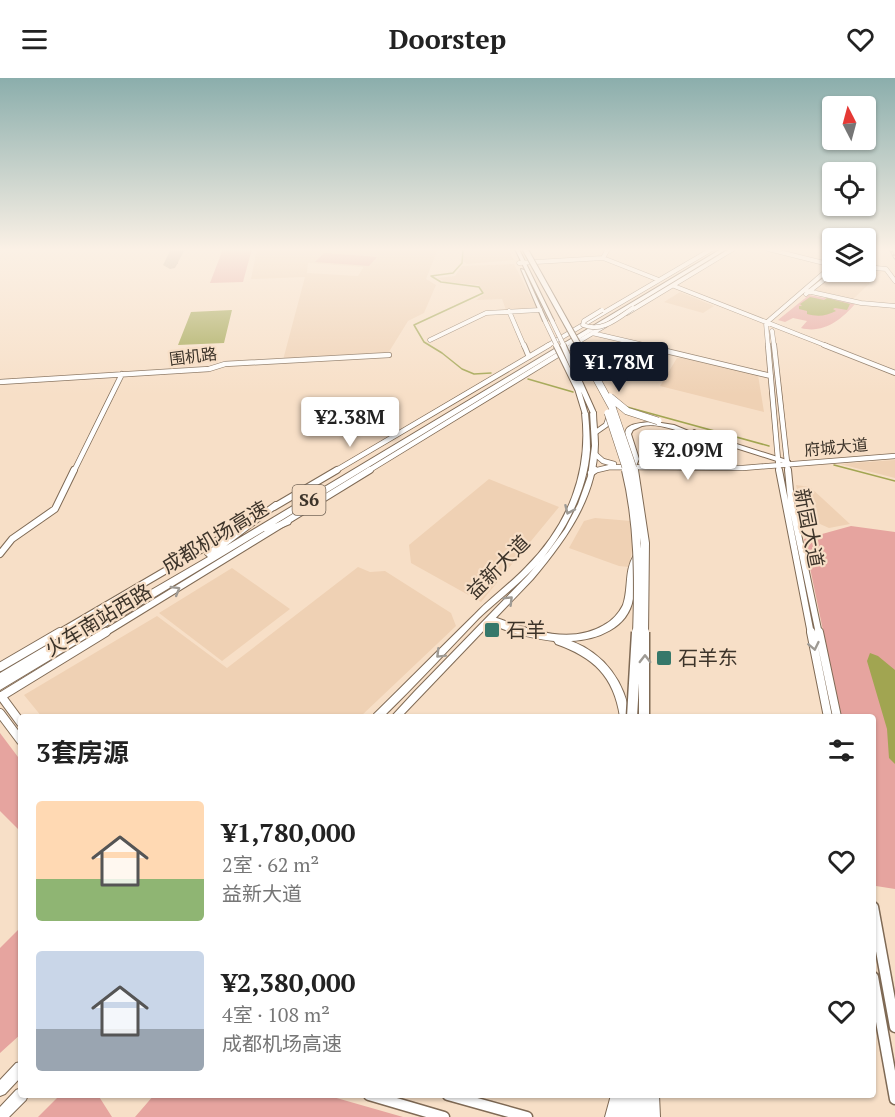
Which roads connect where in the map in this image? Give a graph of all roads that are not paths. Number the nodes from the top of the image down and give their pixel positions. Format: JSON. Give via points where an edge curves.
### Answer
{"nodes":[{"id":1,"x":535,"y":297,"type":"edge"},
{"id":2,"x":538,"y":297,"type":"edge"},
{"id":3,"x":546,"y":297,"type":"edge"},
{"id":4,"x":548,"y":297,"type":"edge"},
{"id":5,"x":628,"y":297,"type":"edge"},
{"id":6,"x":629,"y":297,"type":"edge"},
{"id":7,"x":638,"y":297,"type":"edge"},
{"id":8,"x":643,"y":297,"type":"edge"},
{"id":9,"x":703,"y":297,"type":"edge"},
{"id":10,"x":800,"y":297,"type":"edge"},
{"id":11,"x":836,"y":297,"type":"edge"},
{"id":12,"x":654,"y":298,"type":"joint"},
{"id":13,"x":895,"y":306,"type":"edge"},
{"id":14,"x":540,"y":310,"type":"junction"},
{"id":15,"x":509,"y":311,"type":"junction"},
{"id":16,"x":615,"y":313,"type":"junction"},
{"id":17,"x":549,"y":321,"type":"junction"},
{"id":18,"x":769,"y":324,"type":"junction"},
{"id":19,"x":589,"y":335,"type":"junction"},
{"id":20,"x":430,"y":340,"type":"dead end"},
{"id":21,"x":389,"y":355,"type":"dead end"},
{"id":22,"x":529,"y":357,"type":"junction"},
{"id":23,"x":895,"y":373,"type":"edge"},
{"id":24,"x":122,"y":374,"type":"junction"},
{"id":25,"x":771,"y":376,"type":"junction"},
{"id":26,"x":598,"y":380,"type":"junction"},
{"id":27,"x":0,"y":382,"type":"edge"},
{"id":28,"x":589,"y":412,"type":"junction"},
{"id":29,"x":657,"y":422,"type":"junction"},
{"id":30,"x":596,"y":432,"type":"junction"},
{"id":31,"x":595,"y":454,"type":"junction"},
{"id":32,"x":895,"y":454,"type":"edge"},
{"id":33,"x":782,"y":462,"type":"junction"},
{"id":34,"x":633,"y":464,"type":"junction"},
{"id":35,"x":702,"y":465,"type":"junction"},
{"id":36,"x":591,"y":473,"type":"junction"},
{"id":37,"x":278,"y":504,"type":"junction"},
{"id":38,"x":287,"y":522,"type":"junction"},
{"id":39,"x":235,"y":544,"type":"junction"},
{"id":40,"x":0,"y":554,"type":"edge"},
{"id":41,"x":208,"y":554,"type":"junction"},
{"id":42,"x":637,"y":557,"type":"junction"},
{"id":43,"x":489,"y":621,"type":"junction"},
{"id":44,"x":559,"y":639,"type":"junction"},
{"id":45,"x":0,"y":667,"type":"edge"},
{"id":46,"x":0,"y":678,"type":"edge"},
{"id":47,"x":0,"y":686,"type":"edge"},
{"id":48,"x":0,"y":696,"type":"edge"},
{"id":49,"x":3,"y":710,"type":"edge"},
{"id":50,"x":380,"y":714,"type":"edge"},
{"id":51,"x":398,"y":714,"type":"edge"},
{"id":52,"x":625,"y":714,"type":"edge"},
{"id":53,"x":632,"y":714,"type":"edge"},
{"id":54,"x":644,"y":714,"type":"edge"},
{"id":55,"x":827,"y":714,"type":"edge"},
{"id":56,"x":836,"y":714,"type":"edge"},
{"id":57,"x":18,"y":721,"type":"edge"},
{"id":58,"x":18,"y":736,"type":"edge"},
{"id":59,"x":876,"y":923,"type":"edge"},
{"id":60,"x":876,"y":994,"type":"edge"},
{"id":61,"x":895,"y":1027,"type":"edge"},
{"id":62,"x":18,"y":1071,"type":"edge"},
{"id":63,"x":0,"y":1089,"type":"edge"},
{"id":64,"x":18,"y":1098,"type":"edge"},
{"id":65,"x":379,"y":1098,"type":"edge"},
{"id":66,"x":459,"y":1098,"type":"edge"},
{"id":67,"x":619,"y":1098,"type":"edge"},
{"id":68,"x":620,"y":1098,"type":"edge"},
{"id":69,"x":637,"y":1098,"type":"edge"},
{"id":70,"x":651,"y":1098,"type":"edge"},
{"id":71,"x":895,"y":1099,"type":"edge"},
{"id":72,"x":0,"y":1117,"type":"edge"},
{"id":73,"x":444,"y":1117,"type":"edge"},
{"id":74,"x":527,"y":1117,"type":"edge"},
{"id":75,"x":613,"y":1117,"type":"edge"},
{"id":76,"x":621,"y":1117,"type":"edge"},
{"id":77,"x":637,"y":1117,"type":"edge"},
{"id":78,"x":652,"y":1117,"type":"edge"}],
"edges":[{"from":1,"to":14,"type":"main road","name":"益新大道"},
{"from":2,"to":17,"type":"main road","name":"益新大道"},
{"from":3,"to":42,"type":"highway","bridge":true,"via":[[613,425],[629,481]]},
{"from":4,"to":26,"type":"highway","bridge":true},
{"from":5,"to":12,"type":"street","bridge":true,"via":[[583,325],[598,328]]},
{"from":6,"to":22,"type":"street"},
{"from":7,"to":16,"type":"highway","name":"成都机场高速","number":"S6"},
{"from":8,"to":16,"type":"highway","name":"成都机场高速","number":"S6","bridge":true},
{"from":9,"to":18,"type":"street"},
{"from":10,"to":18,"type":"street"},
{"from":11,"to":13,"type":"street"},
{"from":12,"to":19,"type":"street","name":"火车南站西路","number":"S6"},
{"from":14,"to":15,"type":"street"},
{"from":14,"to":17,"type":"main road","name":"益新大道"},
{"from":15,"to":20,"type":"street","via":[[486,313]]},
{"from":15,"to":22,"type":"street"},
{"from":16,"to":39,"type":"highway","name":"成都机场高速","number":"S6"},
{"from":16,"to":41,"type":"highway","name":"成都机场高速","number":"S6"},
{"from":17,"to":28,"type":"main road","name":"益新大道","bridge":true},
{"from":18,"to":23,"type":"street"},
{"from":18,"to":25,"type":"street","name":"新园大道"},
{"from":18,"to":33,"type":"street","name":"新园大道"},
{"from":19,"to":25,"type":"street"},
{"from":19,"to":30,"type":"street","via":[[580,347],[609,397],[611,411],[606,424]]},
{"from":19,"to":38,"type":"street","name":"火车南站西路","number":"S6"},
{"from":21,"to":24,"type":"street","name":"围机路"},
{"from":22,"to":37,"type":"street"},
{"from":24,"to":27,"type":"street","name":"围机路"},
{"from":24,"to":40,"type":"street","via":[[56,509],[6,542]]},
{"from":25,"to":33,"type":"street","name":"新园大道"},
{"from":26,"to":29,"type":"highway","bridge":true,"via":[[620,406]]},
{"from":26,"to":34,"type":"highway","bridge":true},
{"from":28,"to":30,"type":"main road","name":"益新大道"},
{"from":28,"to":50,"type":"main road","name":"益新大道","one_way":true,"via":[[586,459],[578,492],[538,560]]},
{"from":29,"to":33,"type":"highway"},
{"from":29,"to":34,"type":"highway","via":[[641,423],[630,429],[636,459]]},
{"from":29,"to":35,"type":"highway","via":[[703,441],[709,455]]},
{"from":30,"to":31,"type":"main road","name":"益新大道"},
{"from":31,"to":35,"type":"street","via":[[616,464]]},
{"from":31,"to":36,"type":"main road","name":"益新大道"},
{"from":32,"to":33,"type":"street","name":"府城大道"},
{"from":33,"to":35,"type":"street"},
{"from":33,"to":36,"type":"street","via":[[697,469],[610,467]]},
{"from":33,"to":55,"type":"street","name":"新园大道","one_way":true},
{"from":33,"to":56,"type":"street","name":"新园大道"},
{"from":54,"to":34,"type":"highway","one_way":true,"bridge":true,"via":[[644,532]]},
{"from":43,"to":36,"type":"main road","name":"益新大道","one_way":true,"via":[[545,563],[575,520]]},
{"from":37,"to":41,"type":"highway"},
{"from":37,"to":45,"type":"street"},
{"from":38,"to":39,"type":"highway"},
{"from":48,"to":38,"type":"street","name":"火车南站西路","number":"S6","one_way":true},
{"from":39,"to":47,"type":"highway","name":"成都机场高速","number":"S6"},
{"from":41,"to":46,"type":"highway","name":"成都机场高速","number":"S6"},
{"from":42,"to":44,"type":"highway","via":[[632,564],[627,607],[618,621],[595,634]]},
{"from":42,"to":53,"type":"highway","bridge":true},
{"from":43,"to":44,"type":"highway","via":[[517,634]]},
{"from":43,"to":51,"type":"main road","name":"益新大道"},
{"from":44,"to":52,"type":"highway","via":[[585,651],[610,673],[625,704]]},
{"from":48,"to":49,"type":"street"},
{"from":49,"to":57,"type":"street"},
{"from":49,"to":58,"type":"street"},
{"from":59,"to":61,"type":"street"},
{"from":60,"to":71,"type":"street"},
{"from":62,"to":63,"type":"main road"},
{"from":64,"to":72,"type":"main road"},
{"from":65,"to":73,"type":"street"},
{"from":66,"to":74,"type":"street"},
{"from":67,"to":75,"type":"highway"},
{"from":68,"to":76,"type":"highway"},
{"from":69,"to":77,"type":"highway"},
{"from":70,"to":78,"type":"highway"}]}
